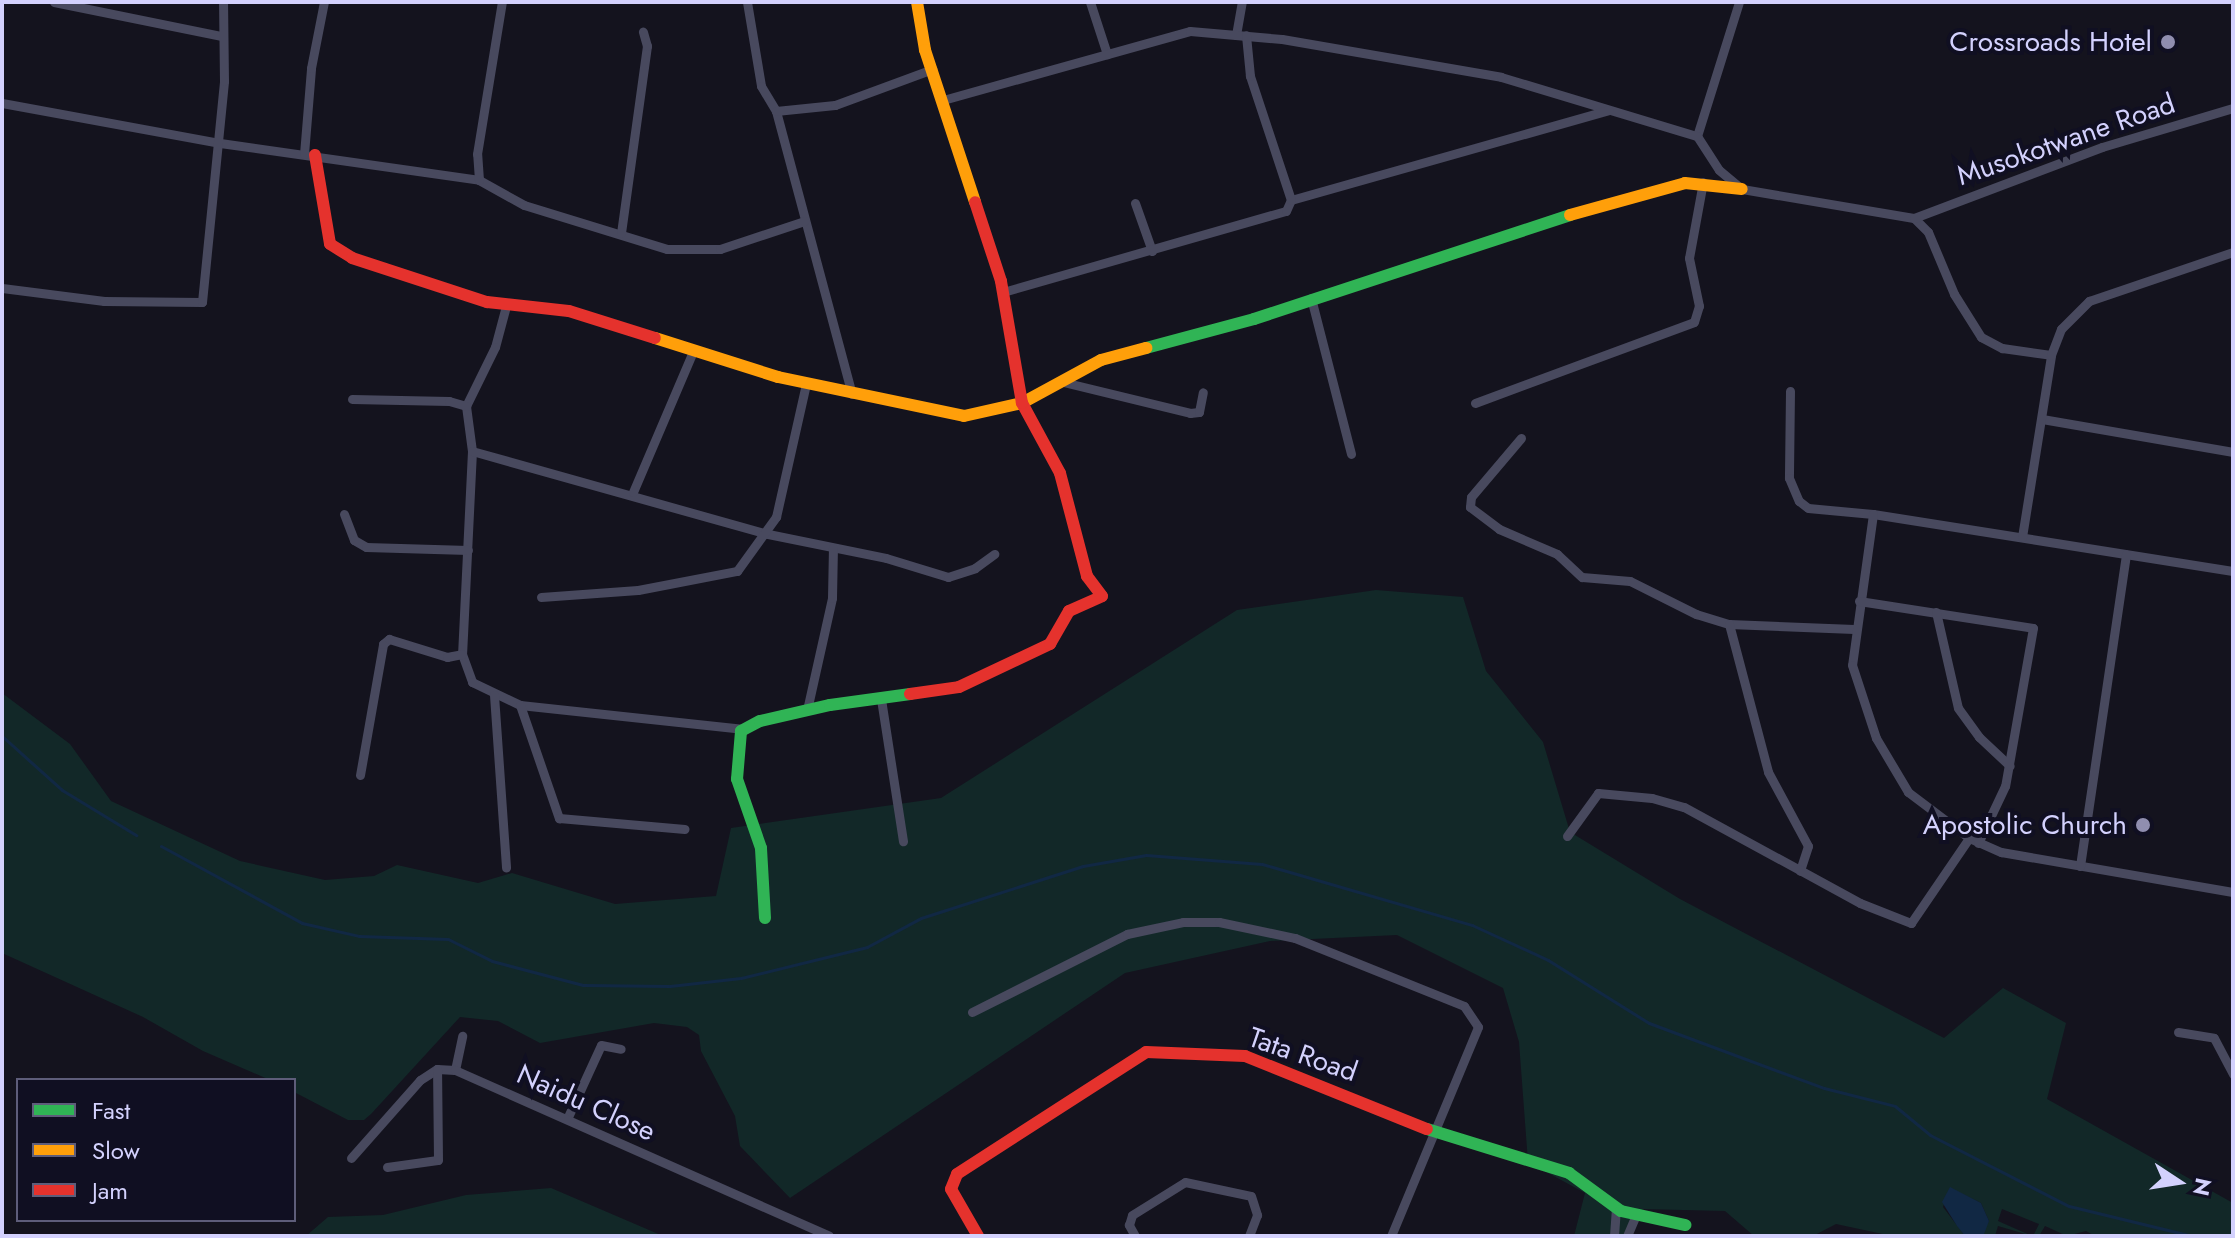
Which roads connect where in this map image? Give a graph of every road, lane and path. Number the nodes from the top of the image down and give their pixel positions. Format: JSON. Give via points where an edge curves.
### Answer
{"nodes":[{"id":1,"x":54,"y":2,"type":"edge"},
{"id":2,"x":223,"y":2,"type":"edge"},
{"id":3,"x":324,"y":2,"type":"edge"},
{"id":4,"x":502,"y":2,"type":"edge"},
{"id":5,"x":747,"y":2,"type":"edge"},
{"id":6,"x":917,"y":2,"type":"edge"},
{"id":7,"x":1090,"y":2,"type":"edge"},
{"id":8,"x":1242,"y":2,"type":"edge"},
{"id":9,"x":1739,"y":2,"type":"edge"},
{"id":10,"x":643,"y":32,"type":"dead end"},
{"id":11,"x":1241,"y":35,"type":"junction"},
{"id":12,"x":221,"y":36,"type":"junction"},
{"id":13,"x":1107,"y":54,"type":"junction"},
{"id":14,"x":933,"y":69,"type":"junction"},
{"id":15,"x":943,"y":100,"type":"junction"},
{"id":16,"x":2,"y":103,"type":"edge"},
{"id":17,"x":2233,"y":108,"type":"edge"},
{"id":18,"x":1609,"y":110,"type":"junction"},
{"id":19,"x":776,"y":111,"type":"junction"},
{"id":20,"x":1697,"y":136,"type":"junction"},
{"id":21,"x":220,"y":143,"type":"junction"},
{"id":22,"x":309,"y":154,"type":"junction"},
{"id":23,"x":479,"y":180,"type":"junction"},
{"id":24,"x":1703,"y":182,"type":"junction"},
{"id":25,"x":1742,"y":189,"type":"junction"},
{"id":26,"x":1291,"y":200,"type":"junction"},
{"id":27,"x":1135,"y":203,"type":"dead end"},
{"id":28,"x":1914,"y":218,"type":"junction"},
{"id":29,"x":804,"y":221,"type":"junction"},
{"id":30,"x":621,"y":233,"type":"junction"},
{"id":31,"x":1152,"y":251,"type":"junction"},
{"id":32,"x":2233,"y":252,"type":"edge"},
{"id":33,"x":2,"y":288,"type":"edge"},
{"id":34,"x":1003,"y":292,"type":"junction"},
{"id":35,"x":1311,"y":298,"type":"junction"},
{"id":36,"x":506,"y":306,"type":"junction"},
{"id":37,"x":694,"y":349,"type":"junction"},
{"id":38,"x":2051,"y":355,"type":"junction"},
{"id":39,"x":1059,"y":381,"type":"junction"},
{"id":40,"x":806,"y":384,"type":"junction"},
{"id":41,"x":1790,"y":391,"type":"dead end"},
{"id":42,"x":1203,"y":392,"type":"dead end"},
{"id":43,"x":852,"y":395,"type":"junction"},
{"id":44,"x":352,"y":399,"type":"dead end"},
{"id":45,"x":1022,"y":403,"type":"junction"},
{"id":46,"x":1475,"y":403,"type":"dead end"},
{"id":47,"x":466,"y":406,"type":"junction"},
{"id":48,"x":2042,"y":419,"type":"junction"},
{"id":49,"x":1521,"y":438,"type":"dead end"},
{"id":50,"x":472,"y":451,"type":"junction"},
{"id":51,"x":2233,"y":452,"type":"edge"},
{"id":52,"x":1351,"y":454,"type":"dead end"},
{"id":53,"x":633,"y":492,"type":"junction"},
{"id":54,"x":344,"y":514,"type":"dead end"},
{"id":55,"x":1873,"y":514,"type":"junction"},
{"id":56,"x":768,"y":534,"type":"junction"},
{"id":57,"x":2022,"y":537,"type":"junction"},
{"id":58,"x":833,"y":548,"type":"junction"},
{"id":59,"x":468,"y":550,"type":"junction"},
{"id":60,"x":994,"y":554,"type":"dead end"},
{"id":61,"x":2126,"y":554,"type":"junction"},
{"id":62,"x":2233,"y":571,"type":"edge"},
{"id":63,"x":541,"y":597,"type":"dead end"},
{"id":64,"x":1859,"y":601,"type":"junction"},
{"id":65,"x":1936,"y":612,"type":"junction"},
{"id":66,"x":1729,"y":624,"type":"junction"},
{"id":67,"x":1854,"y":629,"type":"junction"},
{"id":68,"x":462,"y":654,"type":"junction"},
{"id":69,"x":494,"y":695,"type":"junction"},
{"id":70,"x":881,"y":699,"type":"junction"},
{"id":71,"x":520,"y":705,"type":"junction"},
{"id":72,"x":807,"y":710,"type":"junction"},
{"id":73,"x":744,"y":729,"type":"junction"},
{"id":74,"x":2010,"y":766,"type":"junction"},
{"id":75,"x":360,"y":775,"type":"dead end"},
{"id":76,"x":685,"y":829,"type":"dead end"},
{"id":77,"x":1567,"y":836,"type":"dead end"},
{"id":78,"x":1974,"y":840,"type":"junction"},
{"id":79,"x":903,"y":841,"type":"dead end"},
{"id":80,"x":2080,"y":866,"type":"junction"},
{"id":81,"x":506,"y":868,"type":"dead end"},
{"id":82,"x":1800,"y":871,"type":"junction"},
{"id":83,"x":2233,"y":892,"type":"edge"},
{"id":84,"x":765,"y":918,"type":"dead end"},
{"id":85,"x":972,"y":1012,"type":"dead end"},
{"id":86,"x":2178,"y":1032,"type":"dead end"},
{"id":87,"x":462,"y":1036,"type":"dead end"},
{"id":88,"x":621,"y":1049,"type":"dead end"},
{"id":89,"x":437,"y":1069,"type":"junction"},
{"id":90,"x":455,"y":1070,"type":"junction"},
{"id":91,"x":2233,"y":1074,"type":"edge"},
{"id":92,"x":567,"y":1119,"type":"junction"},
{"id":93,"x":1432,"y":1131,"type":"junction"},
{"id":94,"x":351,"y":1158,"type":"dead end"},
{"id":95,"x":387,"y":1167,"type":"dead end"},
{"id":96,"x":1616,"y":1207,"type":"junction"},
{"id":97,"x":1636,"y":1215,"type":"junction"},
{"id":98,"x":1685,"y":1225,"type":"dead end"},
{"id":99,"x":829,"y":1236,"type":"edge"},
{"id":100,"x":978,"y":1236,"type":"edge"},
{"id":101,"x":1135,"y":1236,"type":"edge"},
{"id":102,"x":1249,"y":1236,"type":"edge"},
{"id":103,"x":1391,"y":1236,"type":"edge"},
{"id":104,"x":1614,"y":1236,"type":"edge"},
{"id":105,"x":1627,"y":1236,"type":"edge"}],
"edges":[{"from":1,"to":12,"type":"street"},
{"from":2,"to":12,"type":"street"},
{"from":3,"to":22,"type":"street","via":[[311,68]]},
{"from":4,"to":23,"type":"street","via":[[477,154]]},
{"from":5,"to":19,"type":"street","via":[[761,86]]},
{"from":6,"to":14,"type":"street"},
{"from":7,"to":13,"type":"street"},
{"from":8,"to":11,"type":"street"},
{"from":9,"to":20,"type":"street"},
{"from":10,"to":30,"type":"street","via":[[647,46]]},
{"from":11,"to":13,"type":"street","via":[[1190,31]]},
{"from":11,"to":18,"type":"street","via":[[1501,77]]},
{"from":11,"to":26,"type":"street"},
{"from":12,"to":21,"type":"street"},
{"from":13,"to":15,"type":"street"},
{"from":14,"to":15,"type":"street"},
{"from":14,"to":19,"type":"street","via":[[835,105]]},
{"from":15,"to":34,"type":"street"},
{"from":16,"to":21,"type":"street"},
{"from":17,"to":28,"type":"street","name":"Musokotwane Road","via":[[2102,147]]},
{"from":18,"to":20,"type":"street"},
{"from":18,"to":26,"type":"street"},
{"from":19,"to":29,"type":"street"},
{"from":20,"to":25,"type":"street","via":[[1719,170]]},
{"from":21,"to":22,"type":"street"},
{"from":21,"to":33,"type":"street","via":[[202,302],[104,301]]},
{"from":22,"to":23,"type":"street"},
{"from":22,"to":36,"type":"street","via":[[335,251]]},
{"from":23,"to":30,"type":"street","via":[[524,205]]},
{"from":24,"to":25,"type":"street"},
{"from":24,"to":35,"type":"street","via":[[1669,186],[1533,225]]},
{"from":24,"to":46,"type":"street","via":[[1689,258],[1699,306],[1694,322]]},
{"from":25,"to":28,"type":"street"},
{"from":26,"to":31,"type":"street","via":[[1286,211]]},
{"from":27,"to":31,"type":"street"},
{"from":28,"to":38,"type":"street","via":[[1928,232],[1954,294],[1981,337],[2002,348]]},
{"from":29,"to":30,"type":"street","via":[[698,252],[667,249]]},
{"from":29,"to":43,"type":"street"},
{"from":31,"to":34,"type":"street"},
{"from":32,"to":38,"type":"street","via":[[2089,301],[2061,329]]},
{"from":34,"to":45,"type":"street"},
{"from":35,"to":39,"type":"street","via":[[1254,319],[1101,360]]},
{"from":35,"to":52,"type":"street"},
{"from":36,"to":37,"type":"street","via":[[569,311]]},
{"from":36,"to":47,"type":"street","via":[[495,347]]},
{"from":37,"to":40,"type":"street"},
{"from":37,"to":53,"type":"street"},
{"from":38,"to":48,"type":"street"},
{"from":39,"to":42,"type":"street","via":[[1190,413],[1199,412]]},
{"from":39,"to":45,"type":"street"},
{"from":40,"to":43,"type":"street"},
{"from":40,"to":56,"type":"street"},
{"from":41,"to":55,"type":"street","via":[[1787,463],[1799,501],[1821,511]]},
{"from":43,"to":45,"type":"street","via":[[964,416]]},
{"from":44,"to":47,"type":"street"},
{"from":45,"to":70,"type":"street","via":[[1060,473],[1087,576],[1102,596],[1069,611],[1050,644],[959,687]]},
{"from":47,"to":50,"type":"street"},
{"from":48,"to":51,"type":"street"},
{"from":48,"to":57,"type":"street"},
{"from":49,"to":66,"type":"street","via":[[1471,497],[1472,509],[1499,529],[1557,554],[1586,580],[1630,581]]},
{"from":50,"to":53,"type":"street"},
{"from":50,"to":59,"type":"street"},
{"from":53,"to":56,"type":"street"},
{"from":54,"to":59,"type":"street","via":[[354,540],[366,547]]},
{"from":55,"to":57,"type":"street"},
{"from":55,"to":64,"type":"street"},
{"from":56,"to":58,"type":"street"},
{"from":56,"to":63,"type":"street","via":[[737,571],[638,590]]},
{"from":57,"to":61,"type":"street"},
{"from":58,"to":60,"type":"street","via":[[948,577],[975,568]]},
{"from":58,"to":72,"type":"street","via":[[832,598]]},
{"from":59,"to":68,"type":"street"},
{"from":61,"to":62,"type":"street"},
{"from":61,"to":80,"type":"street"},
{"from":64,"to":65,"type":"street"},
{"from":64,"to":67,"type":"street"},
{"from":65,"to":74,"type":"street","via":[[1958,708]]},
{"from":65,"to":74,"type":"street","via":[[2033,628]]},
{"from":66,"to":67,"type":"street"},
{"from":66,"to":82,"type":"street","via":[[1768,772],[1808,846]]},
{"from":67,"to":78,"type":"street","via":[[1854,673],[1886,759],[1908,792]]},
{"from":68,"to":69,"type":"street","via":[[472,682]]},
{"from":68,"to":75,"type":"street","via":[[447,657],[395,639],[383,644]]},
{"from":69,"to":71,"type":"street"},
{"from":69,"to":81,"type":"street"},
{"from":70,"to":72,"type":"street"},
{"from":70,"to":79,"type":"street"},
{"from":71,"to":73,"type":"street"},
{"from":71,"to":76,"type":"street","via":[[559,818]]},
{"from":72,"to":73,"type":"street"},
{"from":73,"to":84,"type":"street","via":[[737,741],[737,779],[761,848]]},
{"from":74,"to":78,"type":"street","via":[[1999,802]]},
{"from":77,"to":82,"type":"street","via":[[1598,793],[1652,798],[1684,807]]},
{"from":78,"to":80,"type":"street"},
{"from":78,"to":82,"type":"street","via":[[1911,923]]},
{"from":80,"to":83,"type":"street"},
{"from":85,"to":93,"type":"street","via":[[1127,934],[1183,922],[1259,928],[1472,1011],[1478,1027]]},
{"from":86,"to":91,"type":"street","via":[[2214,1038]]},
{"from":87,"to":90,"type":"street"},
{"from":88,"to":92,"type":"street","via":[[601,1045]]},
{"from":89,"to":90,"type":"street","name":"Naidu Close"},
{"from":89,"to":94,"type":"street","via":[[403,1095]]},
{"from":89,"to":95,"type":"street","via":[[438,1160]]},
{"from":90,"to":92,"type":"street","name":"Naidu Close"},
{"from":92,"to":99,"type":"street","name":"Naidu Close"},
{"from":93,"to":96,"type":"street","name":"Tata Road","via":[[1569,1173]]},
{"from":93,"to":100,"type":"street","name":"Tata Road","via":[[1245,1056],[1146,1052],[961,1170],[952,1181]]},
{"from":93,"to":103,"type":"street"},
{"from":96,"to":97,"type":"street","name":"Tata Road"},
{"from":96,"to":104,"type":"street"},
{"from":97,"to":98,"type":"street","name":"Tata Road"},
{"from":97,"to":105,"type":"street"},
{"from":101,"to":102,"type":"street","via":[[1129,1225],[1132,1215],[1185,1182],[1251,1196],[1257,1215]]}]}
